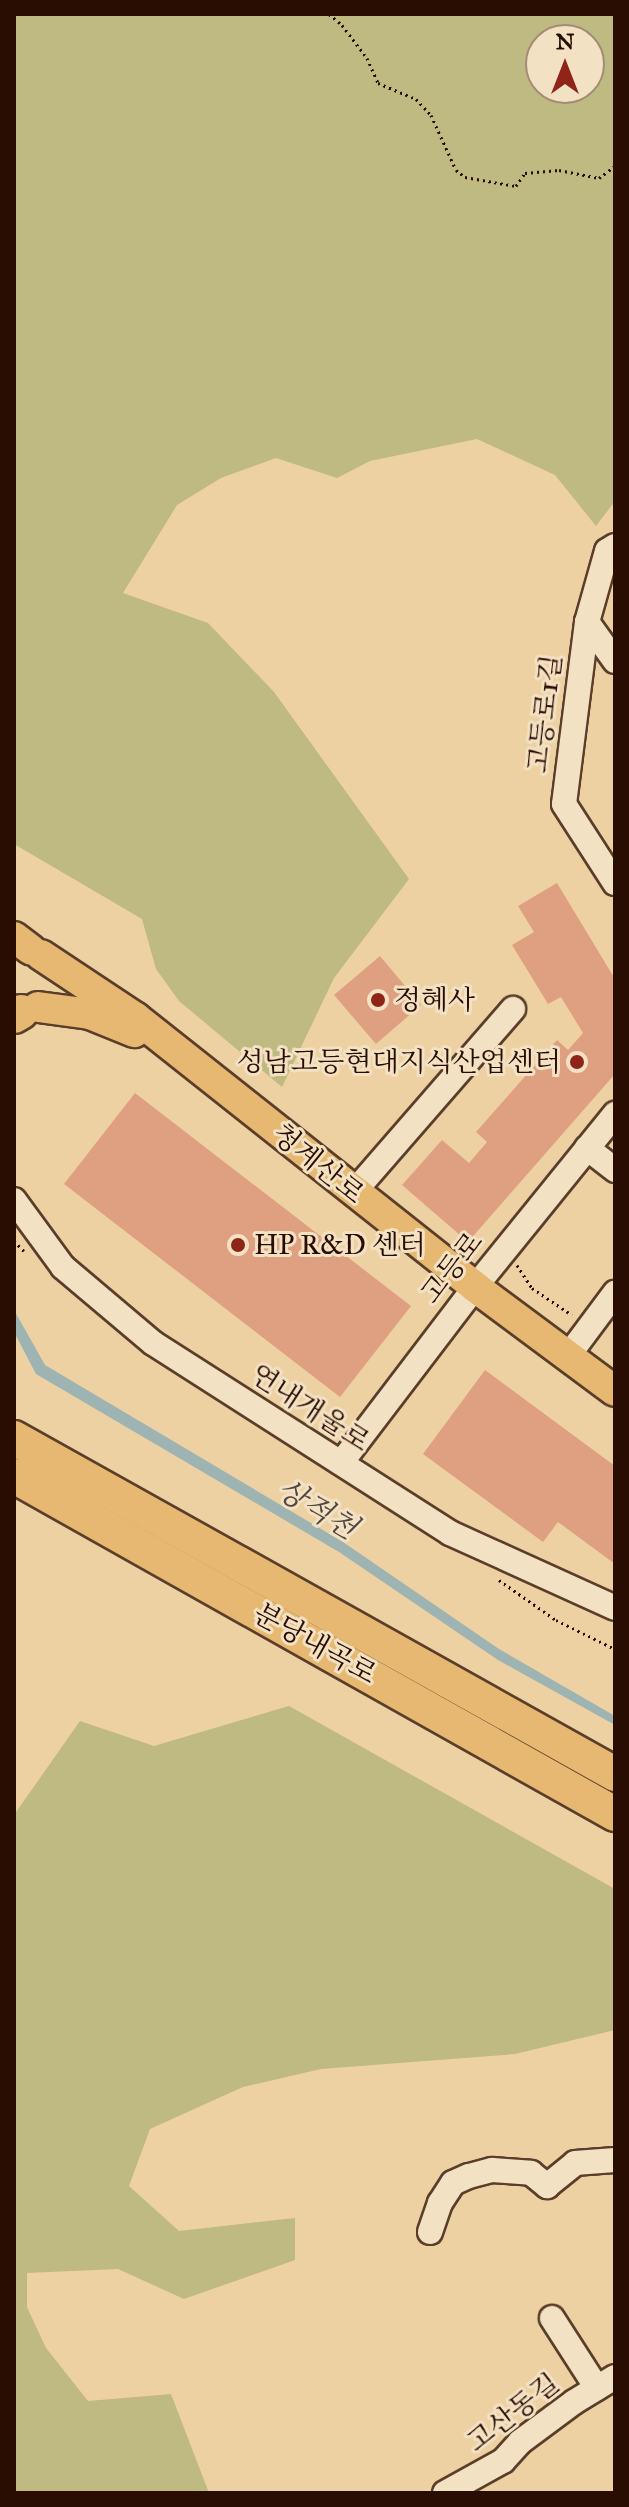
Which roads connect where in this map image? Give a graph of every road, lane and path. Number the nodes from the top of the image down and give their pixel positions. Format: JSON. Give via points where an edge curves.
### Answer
{"nodes":[{"id":1,"x":329,"y":14,"type":"edge"},
{"id":2,"x":615,"y":166,"type":"edge"},
{"id":3,"x":615,"y":546,"type":"edge"},
{"id":4,"x":587,"y":622,"type":"junction"},
{"id":5,"x":615,"y":661,"type":"edge"},
{"id":6,"x":615,"y":883,"type":"edge"},
{"id":7,"x":25,"y":948,"type":"edge"},
{"id":8,"x":513,"y":1009,"type":"dead end"},
{"id":9,"x":22,"y":1012,"type":"edge"},
{"id":10,"x":175,"y":1052,"type":"junction"},
{"id":11,"x":615,"y":1114,"type":"edge"},
{"id":12,"x":587,"y":1148,"type":"junction"},
{"id":13,"x":615,"y":1170,"type":"edge"},
{"id":14,"x":353,"y":1193,"type":"junction"},
{"id":15,"x":14,"y":1200,"type":"edge"},
{"id":16,"x":455,"y":1243,"type":"dead end"},
{"id":17,"x":502,"y":1252,"type":"junction"},
{"id":18,"x":475,"y":1287,"type":"junction"},
{"id":19,"x":615,"y":1293,"type":"edge"},
{"id":20,"x":590,"y":1327,"type":"junction"},
{"id":21,"x":568,"y":1356,"type":"junction"},
{"id":22,"x":615,"y":1391,"type":"edge"},
{"id":23,"x":14,"y":1438,"type":"edge"},
{"id":24,"x":341,"y":1463,"type":"junction"},
{"id":25,"x":14,"y":1476,"type":"edge"},
{"id":26,"x":615,"y":1608,"type":"edge"},
{"id":27,"x":615,"y":1774,"type":"edge"},
{"id":28,"x":615,"y":1814,"type":"edge"},
{"id":29,"x":615,"y":2160,"type":"edge"},
{"id":30,"x":430,"y":2232,"type":"dead end"},
{"id":31,"x":552,"y":2318,"type":"dead end"},
{"id":32,"x":606,"y":2383,"type":"edge"},
{"id":33,"x":445,"y":2493,"type":"edge"}],
"edges":[{"from":1,"to":2,"type":"path","via":[[367,58],[378,83],[416,99],[431,115],[456,170],[465,177],[516,186],[525,173],[559,170],[599,178]]},
{"from":3,"to":4,"type":"street","name":"고등로1길","via":[[607,551]]},
{"from":4,"to":5,"type":"street"},
{"from":4,"to":6,"type":"street","name":"고등로1길","via":[[564,804]]},
{"from":7,"to":9,"type":"main road","via":[[52,972],[53,982],[46,1001]]},
{"from":7,"to":10,"type":"main road","name":"청계산로","via":[[136,1018]]},
{"from":8,"to":14,"type":"street"},
{"from":9,"to":10,"type":"main road","name":"청계산로","via":[[90,1014]]},
{"from":10,"to":14,"type":"main road","name":"청계산로"},
{"from":11,"to":12,"type":"street","name":"고등로"},
{"from":12,"to":13,"type":"street"},
{"from":12,"to":17,"type":"street","name":"고등로"},
{"from":14,"to":18,"type":"main road","name":"청계산로"},
{"from":15,"to":24,"type":"street","name":"연내개울로","via":[[63,1267],[153,1343]]},
{"from":16,"to":17,"type":"path","via":[[490,1244]]},
{"from":17,"to":18,"type":"street","name":"고등로"},
{"from":17,"to":20,"type":"path","via":[[532,1288]]},
{"from":18,"to":21,"type":"main road","name":"청계산로"},
{"from":18,"to":24,"type":"street","name":"고등로"},
{"from":19,"to":20,"type":"street"},
{"from":20,"to":21,"type":"street"},
{"from":21,"to":22,"type":"main road","name":"청계산로"},
{"from":23,"to":27,"type":"highway","name":"분당내곡로"},
{"from":24,"to":26,"type":"street","name":"연내개울로","via":[[450,1533]]},
{"from":25,"to":28,"type":"highway","name":"분당내곡로"},
{"from":29,"to":30,"type":"street","via":[[575,2163],[547,2186],[531,2173],[492,2170],[469,2176],[446,2193]]},
{"from":31,"to":32,"type":"street"},
{"from":32,"to":33,"type":"street","name":"고산동길","via":[[520,2442],[503,2461]]}]}
